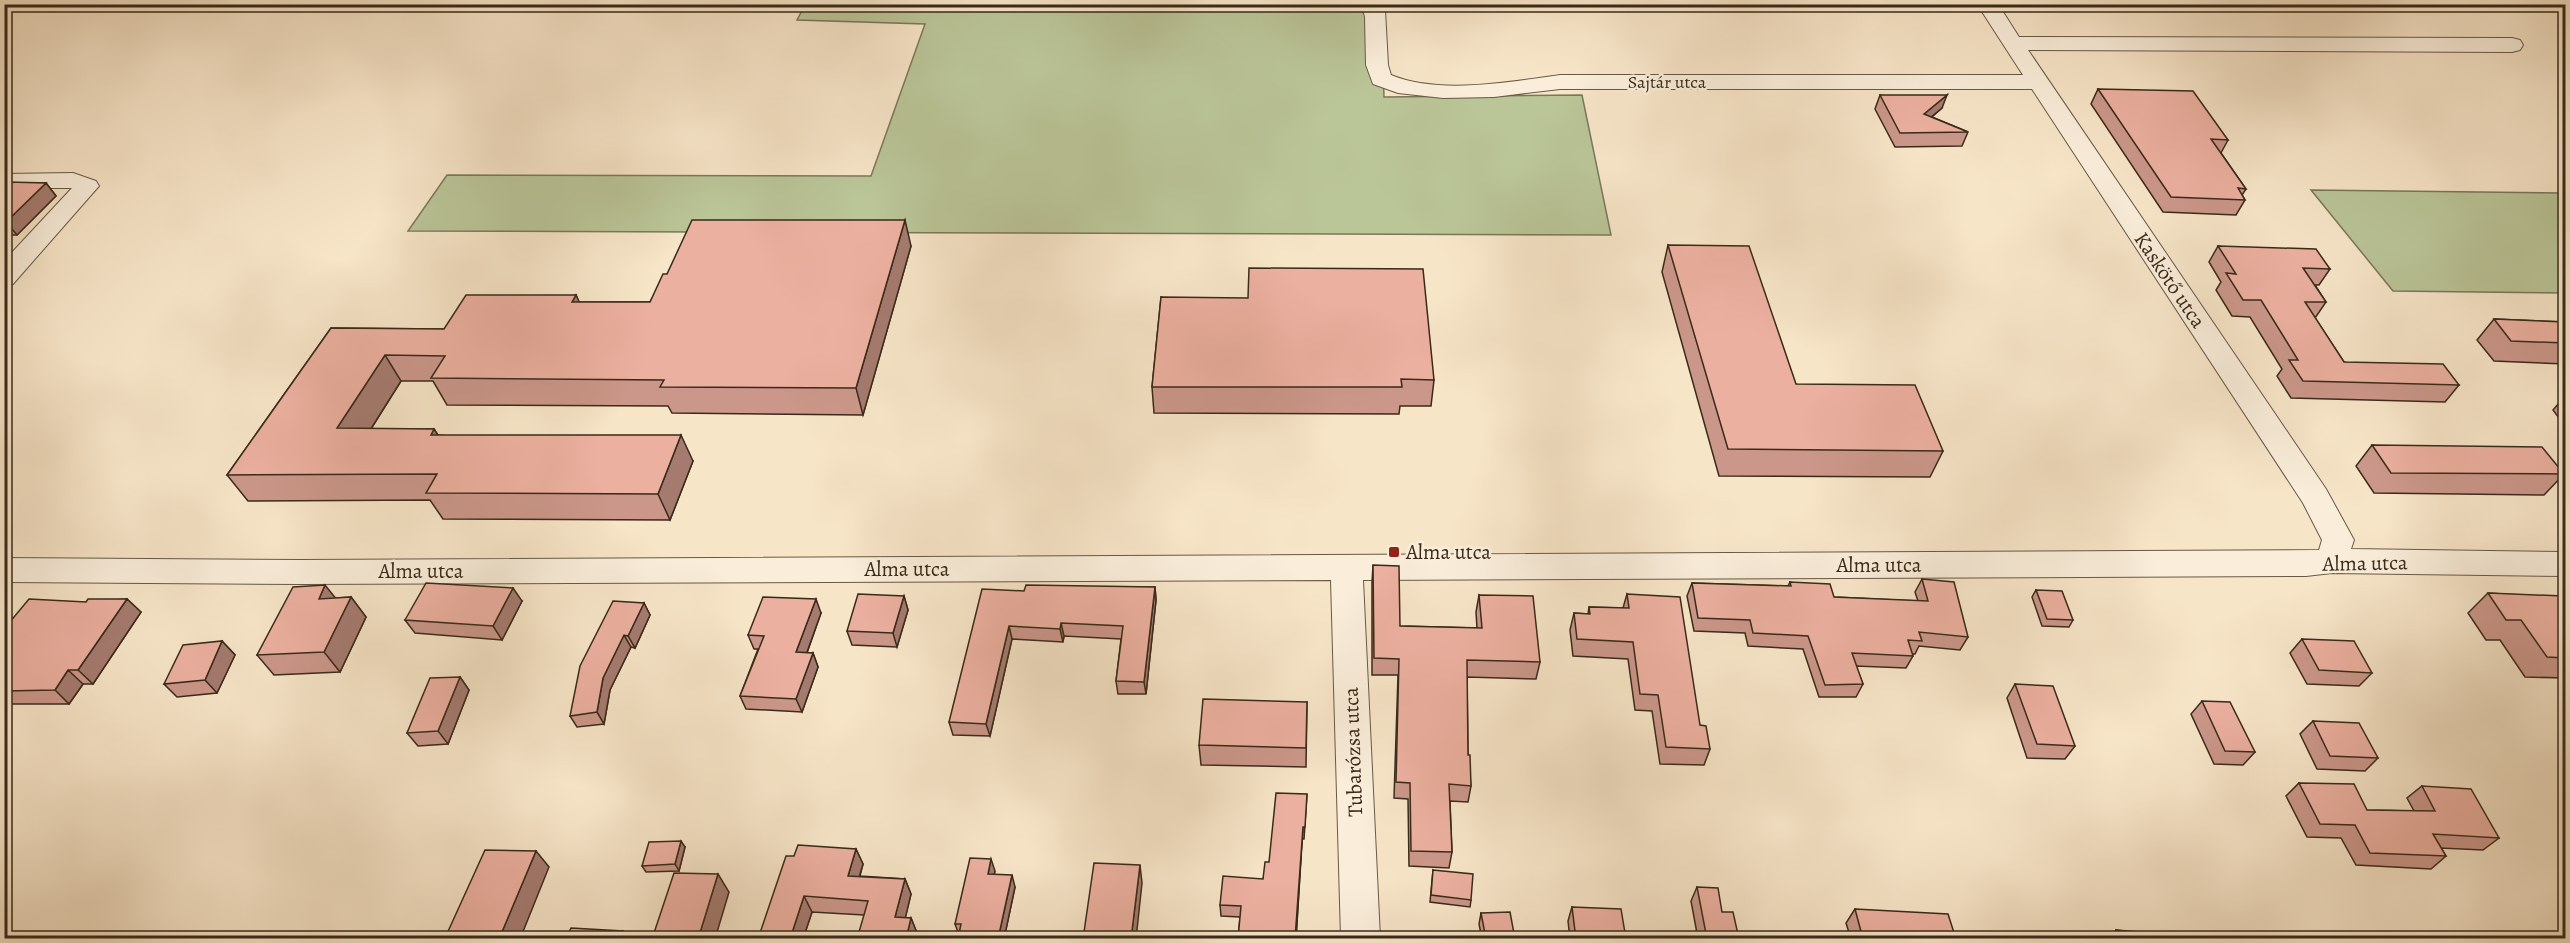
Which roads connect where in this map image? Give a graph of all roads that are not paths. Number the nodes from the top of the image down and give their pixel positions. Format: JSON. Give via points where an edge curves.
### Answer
{"nodes":[{"id":1,"x":1058,"y":4,"type":"edge"},
{"id":2,"x":1265,"y":4,"type":"edge"},
{"id":3,"x":1363,"y":4,"type":"edge"},
{"id":4,"x":1987,"y":4,"type":"edge"},
{"id":5,"x":2012,"y":43,"type":"junction"},
{"id":6,"x":2512,"y":45,"type":"dead end"},
{"id":7,"x":2038,"y":82,"type":"junction"},
{"id":8,"x":4,"y":181,"type":"edge"},
{"id":9,"x":4,"y":278,"type":"edge"},
{"id":10,"x":2332,"y":561,"type":"junction"},
{"id":11,"x":2565,"y":564,"type":"edge"},
{"id":12,"x":1346,"y":566,"type":"junction"},
{"id":13,"x":4,"y":570,"type":"edge"},
{"id":14,"x":1361,"y":939,"type":"edge"}],
"edges":[{"from":1,"to":2,"type":"street"},
{"from":3,"to":7,"type":"street","name":"Sajtár utca","via":[[1374,10],[1376,17],[1381,79],[1410,90],[1497,90],[1560,82]]},
{"from":4,"to":5,"type":"street","name":"Kaskötő utca"},
{"from":5,"to":6,"type":"street"},
{"from":5,"to":7,"type":"street","name":"Kaskötő utca"},
{"from":7,"to":10,"type":"street","name":"Kaskötő utca","via":[[2315,497],[2338,540]]},
{"from":8,"to":9,"type":"street","via":[[73,180],[87,186]]},
{"from":10,"to":11,"type":"street","name":"Alma utca"},
{"from":10,"to":12,"type":"street","name":"Alma utca"},
{"from":12,"to":13,"type":"street","name":"Alma utca"},
{"from":12,"to":14,"type":"street","name":"Tubarózsa utca"}]}
